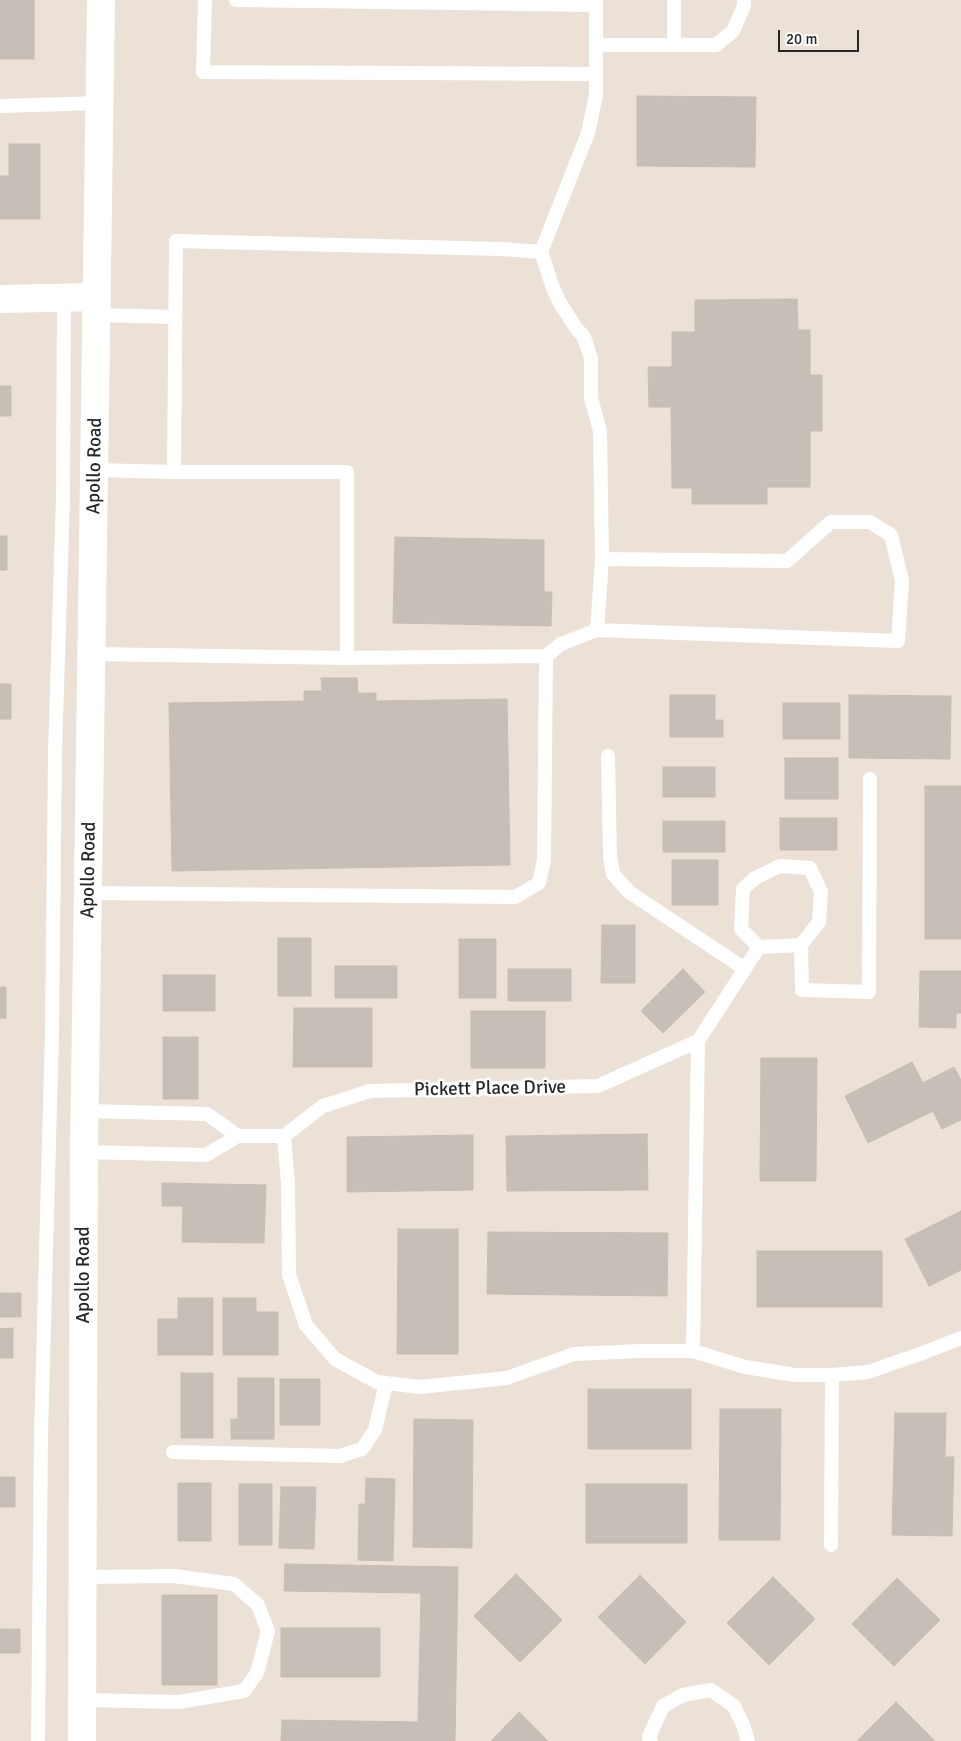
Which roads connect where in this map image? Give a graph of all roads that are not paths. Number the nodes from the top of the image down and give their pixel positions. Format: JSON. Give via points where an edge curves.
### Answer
{"nodes":[{"id":1,"x":101,"y":0,"type":"edge"},
{"id":2,"x":205,"y":0,"type":"edge"},
{"id":3,"x":236,"y":0,"type":"edge"},
{"id":4,"x":674,"y":0,"type":"edge"},
{"id":5,"x":744,"y":0,"type":"edge"},
{"id":6,"x":596,"y":2,"type":"edge"},
{"id":7,"x":596,"y":45,"type":"junction"},
{"id":8,"x":674,"y":45,"type":"junction"},
{"id":9,"x":596,"y":74,"type":"junction"},
{"id":10,"x":100,"y":103,"type":"junction"},
{"id":11,"x":0,"y":106,"type":"edge"},
{"id":12,"x":541,"y":252,"type":"junction"},
{"id":13,"x":64,"y":298,"type":"junction"},
{"id":14,"x":0,"y":299,"type":"edge"},
{"id":15,"x":97,"y":306,"type":"junction"},
{"id":16,"x":175,"y":317,"type":"junction"},
{"id":17,"x":95,"y":470,"type":"junction"},
{"id":18,"x":174,"y":472,"type":"junction"},
{"id":19,"x":602,"y":559,"type":"junction"},
{"id":20,"x":596,"y":630,"type":"junction"},
{"id":21,"x":92,"y":654,"type":"junction"},
{"id":22,"x":546,"y":656,"type":"junction"},
{"id":23,"x":347,"y":658,"type":"junction"},
{"id":24,"x":608,"y":756,"type":"dead end"},
{"id":25,"x":870,"y":779,"type":"dead end"},
{"id":26,"x":88,"y":894,"type":"junction"},
{"id":27,"x":801,"y":945,"type":"junction"},
{"id":28,"x":760,"y":947,"type":"junction"},
{"id":29,"x":745,"y":969,"type":"junction"},
{"id":30,"x":698,"y":1041,"type":"junction"},
{"id":31,"x":85,"y":1110,"type":"junction"},
{"id":32,"x":238,"y":1136,"type":"junction"},
{"id":33,"x":284,"y":1136,"type":"junction"},
{"id":34,"x":84,"y":1152,"type":"junction"},
{"id":35,"x":961,"y":1338,"type":"edge"},
{"id":36,"x":693,"y":1350,"type":"junction"},
{"id":37,"x":832,"y":1375,"type":"junction"},
{"id":38,"x":386,"y":1383,"type":"junction"},
{"id":39,"x":172,"y":1452,"type":"dead end"},
{"id":40,"x":831,"y":1545,"type":"dead end"},
{"id":41,"x":82,"y":1577,"type":"junction"},
{"id":42,"x":82,"y":1700,"type":"junction"},
{"id":43,"x":38,"y":1741,"type":"edge"},
{"id":44,"x":82,"y":1741,"type":"edge"},
{"id":45,"x":651,"y":1741,"type":"edge"},
{"id":46,"x":748,"y":1741,"type":"edge"}],
"edges":[{"from":1,"to":10,"type":"street","name":"Apollo Road"},
{"from":2,"to":9,"type":"lane","via":[[203,72]]},
{"from":3,"to":6,"type":"lane"},
{"from":4,"to":8,"type":"lane"},
{"from":5,"to":8,"type":"lane","via":[[733,31],[716,45]]},
{"from":6,"to":7,"type":"lane"},
{"from":7,"to":8,"type":"lane"},
{"from":7,"to":9,"type":"lane"},
{"from":9,"to":12,"type":"lane","via":[[596,95],[588,133]]},
{"from":10,"to":11,"type":"lane"},
{"from":10,"to":15,"type":"street","name":"Apollo Road"},
{"from":12,"to":16,"type":"lane","via":[[176,242]]},
{"from":12,"to":19,"type":"lane","via":[[553,288],[584,337],[591,358],[591,398],[600,431]]},
{"from":13,"to":14,"type":"street"},
{"from":13,"to":15,"type":"street"},
{"from":13,"to":43,"type":"lane","via":[[64,498],[55,753]]},
{"from":15,"to":16,"type":"lane"},
{"from":15,"to":17,"type":"street","name":"Apollo Road"},
{"from":16,"to":18,"type":"lane"},
{"from":17,"to":18,"type":"lane"},
{"from":17,"to":21,"type":"street","name":"Apollo Road"},
{"from":18,"to":23,"type":"lane","via":[[347,472]]},
{"from":19,"to":20,"type":"lane"},
{"from":19,"to":20,"type":"lane","via":[[787,561],[831,522],[870,522],[891,535],[902,581],[898,640]]},
{"from":20,"to":22,"type":"lane","via":[[561,644]]},
{"from":21,"to":23,"type":"lane"},
{"from":21,"to":26,"type":"street","name":"Apollo Road"},
{"from":22,"to":23,"type":"lane"},
{"from":22,"to":26,"type":"lane","via":[[544,860],[539,883],[515,897]]},
{"from":24,"to":29,"type":"lane","via":[[613,874],[629,892]]},
{"from":25,"to":27,"type":"lane","via":[[869,992],[802,990]]},
{"from":26,"to":31,"type":"street","name":"Apollo Road"},
{"from":27,"to":28,"type":"lane"},
{"from":27,"to":28,"type":"lane","via":[[819,922],[822,892],[810,868],[780,866],[755,878],[743,889],[741,929]]},
{"from":28,"to":29,"type":"lane"},
{"from":29,"to":30,"type":"lane"},
{"from":30,"to":33,"type":"lane","name":"Pickett Place Drive","via":[[598,1086],[370,1092],[323,1106]]},
{"from":30,"to":36,"type":"lane"},
{"from":31,"to":32,"type":"lane","via":[[207,1114]]},
{"from":31,"to":34,"type":"street","name":"Apollo Road"},
{"from":32,"to":33,"type":"lane"},
{"from":32,"to":34,"type":"lane","via":[[206,1155]]},
{"from":33,"to":38,"type":"lane","via":[[289,1275],[306,1325],[335,1358],[377,1382]]},
{"from":34,"to":41,"type":"street","name":"Apollo Road"},
{"from":35,"to":37,"type":"lane","via":[[868,1372]]},
{"from":36,"to":37,"type":"lane","via":[[753,1368],[795,1375]]},
{"from":36,"to":38,"type":"lane","via":[[574,1354],[507,1378],[420,1387]]},
{"from":37,"to":40,"type":"lane"},
{"from":38,"to":39,"type":"lane","via":[[375,1430],[362,1449],[340,1456]]},
{"from":41,"to":42,"type":"street","name":"Apollo Road"},
{"from":41,"to":42,"type":"lane","via":[[174,1576],[234,1584],[258,1605],[268,1631],[257,1673],[244,1691],[179,1702]]},
{"from":42,"to":44,"type":"street","name":"Apollo Road"},
{"from":45,"to":46,"type":"lane","via":[[649,1737],[663,1706],[682,1695],[711,1690],[734,1706]]}]}
